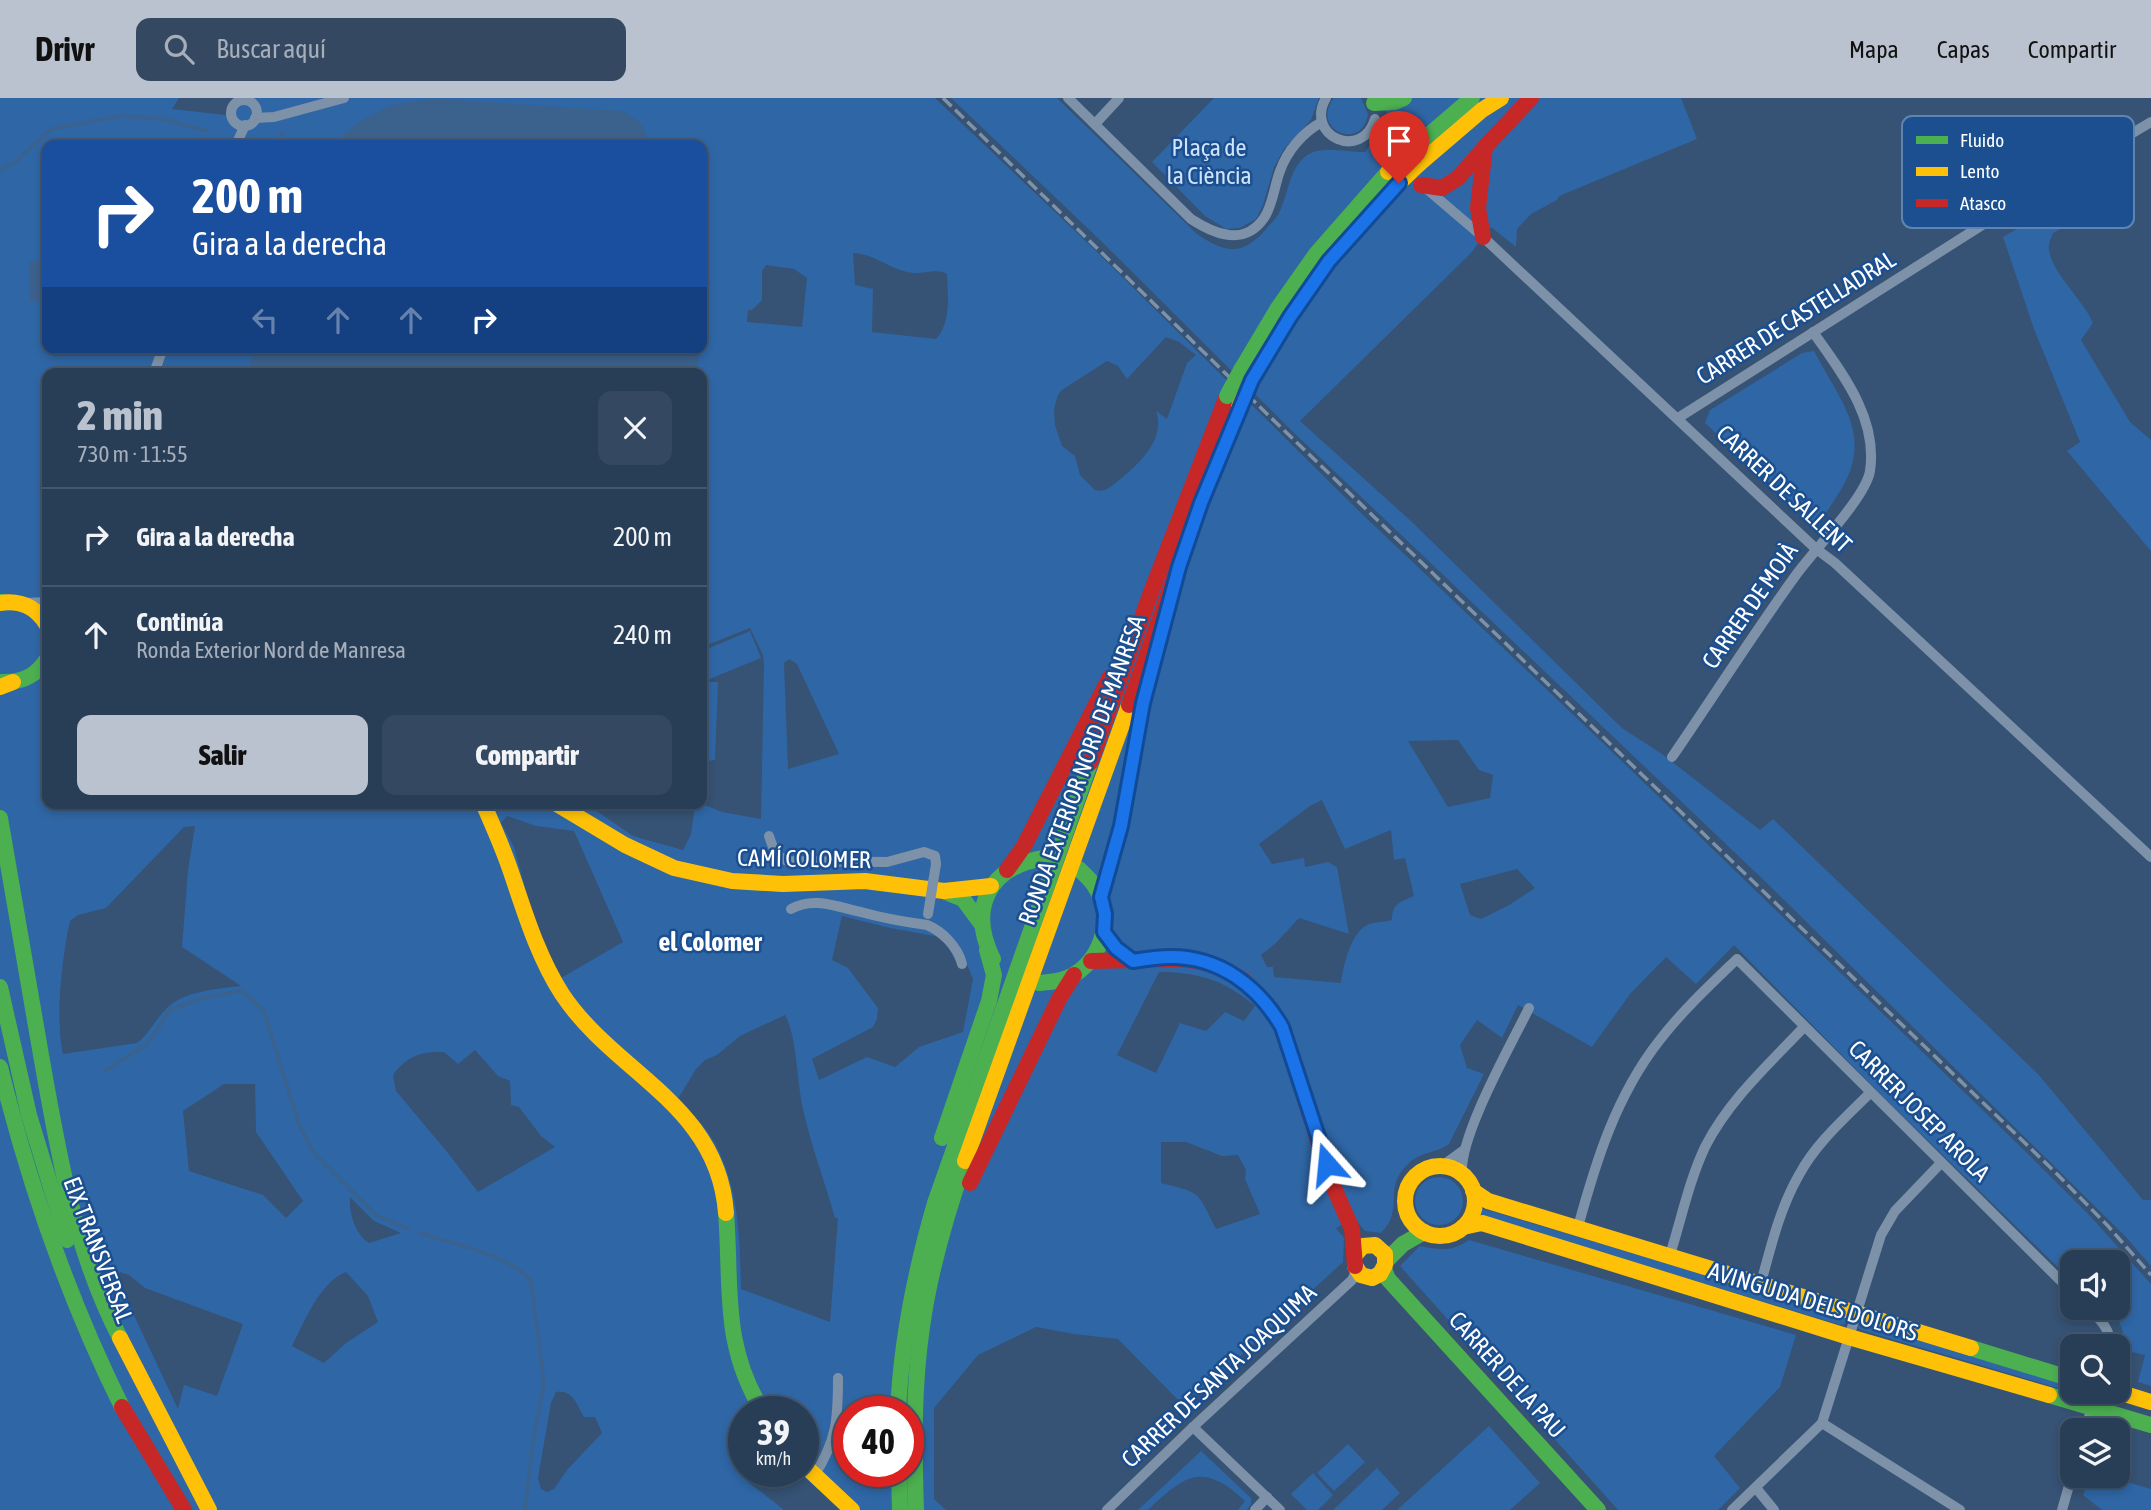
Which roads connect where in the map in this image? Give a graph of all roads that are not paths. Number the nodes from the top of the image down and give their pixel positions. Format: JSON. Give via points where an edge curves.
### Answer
{"nodes":[{"id":1,"x":344,"y":98,"type":"edge"},
{"id":2,"x":1068,"y":98,"type":"edge"},
{"id":3,"x":1119,"y":98,"type":"edge"},
{"id":4,"x":1326,"y":98,"type":"edge"},
{"id":5,"x":1404,"y":98,"type":"edge"},
{"id":6,"x":1472,"y":98,"type":"edge"},
{"id":7,"x":1501,"y":98,"type":"edge"},
{"id":8,"x":1531,"y":98,"type":"edge"},
{"id":9,"x":1372,"y":101,"type":"edge"},
{"id":10,"x":1375,"y":120,"type":"junction"},
{"id":11,"x":1322,"y":122,"type":"junction"},
{"id":12,"x":2151,"y":122,"type":"edge"},
{"id":13,"x":1095,"y":124,"type":"junction"},
{"id":14,"x":2134,"y":132,"type":"edge"},
{"id":15,"x":238,"y":140,"type":"edge"},
{"id":16,"x":1357,"y":141,"type":"junction"},
{"id":17,"x":1485,"y":147,"type":"junction"},
{"id":18,"x":1390,"y":152,"type":"junction"},
{"id":19,"x":1414,"y":159,"type":"junction"},
{"id":20,"x":1421,"y":185,"type":"junction"},
{"id":21,"x":1976,"y":228,"type":"edge"},
{"id":22,"x":1483,"y":237,"type":"junction"},
{"id":23,"x":1814,"y":331,"type":"junction"},
{"id":24,"x":1233,"y":401,"type":"junction"},
{"id":25,"x":1678,"y":418,"type":"junction"},
{"id":26,"x":1815,"y":548,"type":"junction"},
{"id":27,"x":1171,"y":589,"type":"junction"},
{"id":28,"x":1,"y":602,"type":"edge"},
{"id":29,"x":42,"y":602,"type":"edge"},
{"id":30,"x":23,"y":603,"type":"junction"},
{"id":31,"x":42,"y":618,"type":"edge"},
{"id":32,"x":1139,"y":626,"type":"junction"},
{"id":33,"x":42,"y":666,"type":"edge"},
{"id":34,"x":42,"y":681,"type":"edge"},
{"id":35,"x":9,"y":683,"type":"edge"},
{"id":36,"x":1672,"y":757,"type":"dead end"},
{"id":37,"x":486,"y":809,"type":"edge"},
{"id":38,"x":565,"y":809,"type":"edge"},
{"id":39,"x":0,"y":818,"type":"edge"},
{"id":40,"x":769,"y":836,"type":"dead end"},
{"id":41,"x":2151,"y":857,"type":"edge"},
{"id":42,"x":1044,"y":858,"type":"dead end"},
{"id":43,"x":1079,"y":869,"type":"dead end"},
{"id":44,"x":1007,"y":870,"type":"junction"},
{"id":45,"x":991,"y":886,"type":"junction"},
{"id":46,"x":944,"y":891,"type":"junction"},
{"id":47,"x":1101,"y":897,"type":"junction"},
{"id":48,"x":791,"y":909,"type":"dead end"},
{"id":49,"x":928,"y":919,"type":"junction"},
{"id":50,"x":980,"y":922,"type":"junction"},
{"id":51,"x":1104,"y":932,"type":"junction"},
{"id":52,"x":987,"y":950,"type":"junction"},
{"id":53,"x":1091,"y":961,"type":"junction"},
{"id":54,"x":1133,"y":961,"type":"junction"},
{"id":55,"x":962,"y":964,"type":"dead end"},
{"id":56,"x":1006,"y":971,"type":"dead end"},
{"id":57,"x":1074,"y":975,"type":"junction"},
{"id":58,"x":1039,"y":984,"type":"dead end"},
{"id":59,"x":0,"y":987,"type":"edge"},
{"id":60,"x":1529,"y":1008,"type":"dead end"},
{"id":61,"x":1804,"y":1027,"type":"junction"},
{"id":62,"x":0,"y":1067,"type":"edge"},
{"id":63,"x":1870,"y":1093,"type":"junction"},
{"id":64,"x":0,"y":1111,"type":"edge"},
{"id":65,"x":1464,"y":1150,"type":"junction"},
{"id":66,"x":1940,"y":1164,"type":"junction"},
{"id":67,"x":1442,"y":1166,"type":"junction"},
{"id":68,"x":1462,"y":1174,"type":"junction"},
{"id":69,"x":28,"y":1181,"type":"junction"},
{"id":70,"x":1473,"y":1191,"type":"junction"},
{"id":71,"x":1408,"y":1215,"type":"junction"},
{"id":72,"x":1463,"y":1227,"type":"junction"},
{"id":73,"x":1578,"y":1227,"type":"junction"},
{"id":74,"x":1352,"y":1230,"type":"junction"},
{"id":75,"x":1424,"y":1232,"type":"junction"},
{"id":76,"x":1375,"y":1245,"type":"junction"},
{"id":77,"x":1670,"y":1255,"type":"junction"},
{"id":78,"x":918,"y":1258,"type":"junction"},
{"id":79,"x":935,"y":1258,"type":"junction"},
{"id":80,"x":1356,"y":1262,"type":"junction"},
{"id":81,"x":1385,"y":1265,"type":"junction"},
{"id":82,"x":2060,"y":1280,"type":"edge"},
{"id":83,"x":1761,"y":1283,"type":"junction"},
{"id":84,"x":1857,"y":1312,"type":"junction"},
{"id":85,"x":1849,"y":1337,"type":"junction"},
{"id":86,"x":2060,"y":1375,"type":"edge"},
{"id":87,"x":838,"y":1378,"type":"dead end"},
{"id":88,"x":755,"y":1396,"type":"edge"},
{"id":89,"x":899,"y":1396,"type":"edge"},
{"id":90,"x":2130,"y":1396,"type":"edge"},
{"id":91,"x":2151,"y":1402,"type":"edge"},
{"id":92,"x":2092,"y":1404,"type":"edge"},
{"id":93,"x":2091,"y":1409,"type":"junction"},
{"id":94,"x":2088,"y":1418,"type":"edge"},
{"id":95,"x":1822,"y":1423,"type":"junction"},
{"id":96,"x":2151,"y":1425,"type":"edge"},
{"id":97,"x":1193,"y":1427,"type":"junction"},
{"id":98,"x":819,"y":1463,"type":"edge"},
{"id":99,"x":819,"y":1479,"type":"edge"},
{"id":100,"x":899,"y":1487,"type":"edge"},
{"id":101,"x":1756,"y":1488,"type":"junction"},
{"id":102,"x":2068,"y":1488,"type":"edge"},
{"id":103,"x":1267,"y":1497,"type":"junction"},
{"id":104,"x":184,"y":1510,"type":"edge"},
{"id":105,"x":203,"y":1510,"type":"edge"},
{"id":106,"x":209,"y":1510,"type":"edge"},
{"id":107,"x":852,"y":1510,"type":"edge"},
{"id":108,"x":900,"y":1510,"type":"edge"},
{"id":109,"x":916,"y":1510,"type":"edge"},
{"id":110,"x":1107,"y":1510,"type":"edge"},
{"id":111,"x":1255,"y":1510,"type":"edge"},
{"id":112,"x":1280,"y":1510,"type":"edge"},
{"id":113,"x":1598,"y":1510,"type":"edge"},
{"id":114,"x":1732,"y":1510,"type":"edge"},
{"id":115,"x":1774,"y":1510,"type":"edge"},
{"id":116,"x":1960,"y":1510,"type":"edge"},
{"id":117,"x":2062,"y":1510,"type":"edge"}],
"edges":[{"from":1,"to":15,"type":"street","via":[[274,117],[248,119]]},
{"from":2,"to":13,"type":"street"},
{"from":3,"to":13,"type":"street"},
{"from":4,"to":11,"type":"street"},
{"from":5,"to":9,"type":"main road"},
{"from":6,"to":19,"type":"main road","name":"RONDA EXTERIOR NORD DE MANRESA"},
{"from":7,"to":19,"type":"main road","name":"RONDA EXTERIOR NORD DE MANRESA"},
{"from":8,"to":17,"type":"main road"},
{"from":9,"to":10,"type":"street"},
{"from":10,"to":16,"type":"street"},
{"from":10,"to":18,"type":"street","name":"CARRER DE SALLENT"},
{"from":11,"to":13,"type":"street","via":[[1299,139],[1280,169],[1264,218],[1247,233],[1231,237],[1191,219]]},
{"from":11,"to":16,"type":"street","name":"CARRER DE SALLENT","via":[[1333,137]]},
{"from":12,"to":14,"type":"street","name":"CARRER DE CASTELLADRAL"},
{"from":16,"to":18,"type":"street","name":"CARRER DE SALLENT"},
{"from":17,"to":20,"type":"main road","via":[[1458,178],[1442,188]]},
{"from":17,"to":22,"type":"main road","via":[[1478,208]]},
{"from":18,"to":20,"type":"street","name":"CARRER DE SALLENT"},
{"from":19,"to":24,"type":"main road","name":"RONDA EXTERIOR NORD DE MANRESA","bridge":true,"via":[[1316,254],[1278,308]]},
{"from":20,"to":22,"type":"street","name":"CARRER DE SALLENT"},
{"from":21,"to":23,"type":"street","name":"CARRER DE CASTELLADRAL"},
{"from":22,"to":25,"type":"street","name":"CARRER DE SALLENT"},
{"from":23,"to":25,"type":"street","name":"CARRER DE CASTELLADRAL"},
{"from":23,"to":26,"type":"street","name":"CARRER DE MOIÀ","via":[[1847,380],[1867,422],[1871,457],[1870,475],[1860,495]]},
{"from":24,"to":27,"type":"main road","name":"RONDA EXTERIOR NORD DE MANRESA"},
{"from":24,"to":32,"type":"main road","name":"RONDA EXTERIOR NORD DE MANRESA"},
{"from":25,"to":26,"type":"street","name":"CARRER DE SALLENT"},
{"from":26,"to":36,"type":"street","name":"CARRER DE MOIÀ"},
{"from":26,"to":41,"type":"street","name":"CARRER DE SALLENT"},
{"from":27,"to":47,"type":"main road","via":[[1143,703],[1121,826]]},
{"from":27,"to":79,"type":"main road","name":"RONDA EXTERIOR NORD DE MANRESA"},
{"from":28,"to":30,"type":"main road"},
{"from":29,"to":30,"type":"street"},
{"from":30,"to":31,"type":"main road"},
{"from":32,"to":44,"type":"main road","via":[[1024,846]]},
{"from":32,"to":78,"type":"main road","name":"RONDA EXTERIOR NORD DE MANRESA","via":[[944,1173]]},
{"from":33,"to":35,"type":"main road"},
{"from":34,"to":35,"type":"main road"},
{"from":37,"to":88,"type":"main road","via":[[553,980],[594,1035],[679,1110],[713,1157],[729,1233],[732,1331]]},
{"from":38,"to":46,"type":"main road","name":"CAMÍ COLOMER","via":[[674,868],[732,881],[865,881]]},
{"from":39,"to":106,"type":"main road","via":[[59,1158],[78,1237],[109,1317]]},
{"from":40,"to":49,"type":"street","bridge":true,"via":[[773,850],[787,861],[887,862],[924,852],[934,856]]},
{"from":42,"to":44,"type":"main road"},
{"from":43,"to":47,"type":"main road"},
{"from":44,"to":45,"type":"main road"},
{"from":45,"to":46,"type":"main road","name":"CAMÍ COLOMER"},
{"from":45,"to":50,"type":"main road"},
{"from":46,"to":50,"type":"main road","name":"CAMÍ COLOMER","via":[[963,899]]},
{"from":47,"to":51,"type":"main road"},
{"from":48,"to":49,"type":"street","via":[[802,903],[827,903],[860,912]]},
{"from":49,"to":55,"type":"street","via":[[959,952]]},
{"from":50,"to":52,"type":"main road"},
{"from":51,"to":53,"type":"main road"},
{"from":51,"to":54,"type":"main road"},
{"from":52,"to":56,"type":"main road"},
{"from":52,"to":78,"type":"main road","via":[[994,975],[989,1001],[940,1145]]},
{"from":53,"to":54,"type":"main road"},
{"from":53,"to":57,"type":"main road"},
{"from":54,"to":74,"type":"main road","via":[[1172,957],[1208,961],[1244,980],[1270,1007],[1282,1027]]},
{"from":57,"to":58,"type":"main road"},
{"from":57,"to":79,"type":"main road","via":[[1019,1079]]},
{"from":59,"to":105,"type":"main road","name":"EIX TRANSVERSAL","via":[[22,1092],[76,1268],[135,1396]]},
{"from":60,"to":65,"type":"street"},
{"from":61,"to":63,"type":"street","name":"CARRER JOSEP AROLA"},
{"from":61,"to":73,"type":"street","name":"CARRER JOSEP AROLA","via":[[1737,959],[1692,1003],[1630,1083],[1596,1162]]},
{"from":61,"to":77,"type":"street","via":[[1751,1081],[1713,1134],[1697,1167]]},
{"from":62,"to":69,"type":"main road","name":"EIX TRANSVERSAL"},
{"from":63,"to":66,"type":"street","name":"CARRER JOSEP AROLA"},
{"from":63,"to":83,"type":"street","via":[[1799,1174],[1776,1228]]},
{"from":64,"to":69,"type":"main road"},
{"from":65,"to":67,"type":"street"},
{"from":65,"to":68,"type":"street"},
{"from":66,"to":82,"type":"street","name":"CARRER JOSEP AROLA"},
{"from":66,"to":84,"type":"street","via":[[1895,1211],[1881,1235]]},
{"from":67,"to":68,"type":"main road"},
{"from":67,"to":71,"type":"main road","via":[[1423,1171],[1412,1181],[1406,1199]]},
{"from":68,"to":70,"type":"main road"},
{"from":69,"to":104,"type":"main road","name":"EIX TRANSVERSAL","via":[[67,1290],[111,1388]]},
{"from":70,"to":72,"type":"main road","via":[[1473,1213]]},
{"from":70,"to":73,"type":"main road","name":"AVINGUDA DELS DOLORS","via":[[1488,1201]]},
{"from":71,"to":75,"type":"main road"},
{"from":71,"to":76,"type":"main road","via":[[1397,1235]]},
{"from":72,"to":75,"type":"main road","via":[[1444,1236]]},
{"from":72,"to":85,"type":"main road","name":"AVINGUDA DELS DOLORS","via":[[1482,1223]]},
{"from":73,"to":77,"type":"main road","name":"AVINGUDA DELS DOLORS"},
{"from":74,"to":76,"type":"main road"},
{"from":74,"to":80,"type":"main road"},
{"from":75,"to":81,"type":"main road","via":[[1410,1237]]},
{"from":76,"to":80,"type":"main road","via":[[1363,1246]]},
{"from":76,"to":81,"type":"main road","via":[[1385,1254]]},
{"from":77,"to":83,"type":"main road","name":"AVINGUDA DELS DOLORS"},
{"from":78,"to":89,"type":"main road","name":"RONDA EXTERIOR NORD DE MANRESA","via":[[902,1343]]},
{"from":79,"to":109,"type":"main road","name":"RONDA EXTERIOR NORD DE MANRESA","via":[[925,1302],[915,1396]]},
{"from":80,"to":81,"type":"main road","via":[[1362,1275],[1372,1277]]},
{"from":80,"to":97,"type":"street","name":"CARRER DE SANTA JOAQUIMA","via":[[1352,1280]]},
{"from":81,"to":113,"type":"main road","name":"CARRER DE LA PAU","via":[[1388,1279]]},
{"from":83,"to":84,"type":"main road","name":"AVINGUDA DELS DOLORS"},
{"from":84,"to":85,"type":"street"},
{"from":84,"to":86,"type":"main road","name":"AVINGUDA DELS DOLORS"},
{"from":85,"to":93,"type":"main road","name":"AVINGUDA DELS DOLORS"},
{"from":85,"to":95,"type":"street"},
{"from":87,"to":98,"type":"street","via":[[836,1431]]},
{"from":90,"to":91,"type":"main road"},
{"from":92,"to":93,"type":"street"},
{"from":93,"to":94,"type":"street"},
{"from":93,"to":96,"type":"main road","name":"AVINGUDA DELS DOLORS"},
{"from":95,"to":101,"type":"street"},
{"from":95,"to":116,"type":"street"},
{"from":97,"to":103,"type":"street"},
{"from":97,"to":110,"type":"street","name":"CARRER DE SANTA JOAQUIMA"},
{"from":99,"to":107,"type":"main road"},
{"from":100,"to":108,"type":"main road"},
{"from":101,"to":114,"type":"street"},
{"from":101,"to":115,"type":"street"},
{"from":102,"to":117,"type":"street"},
{"from":103,"to":111,"type":"street"},
{"from":103,"to":112,"type":"street"}]}
